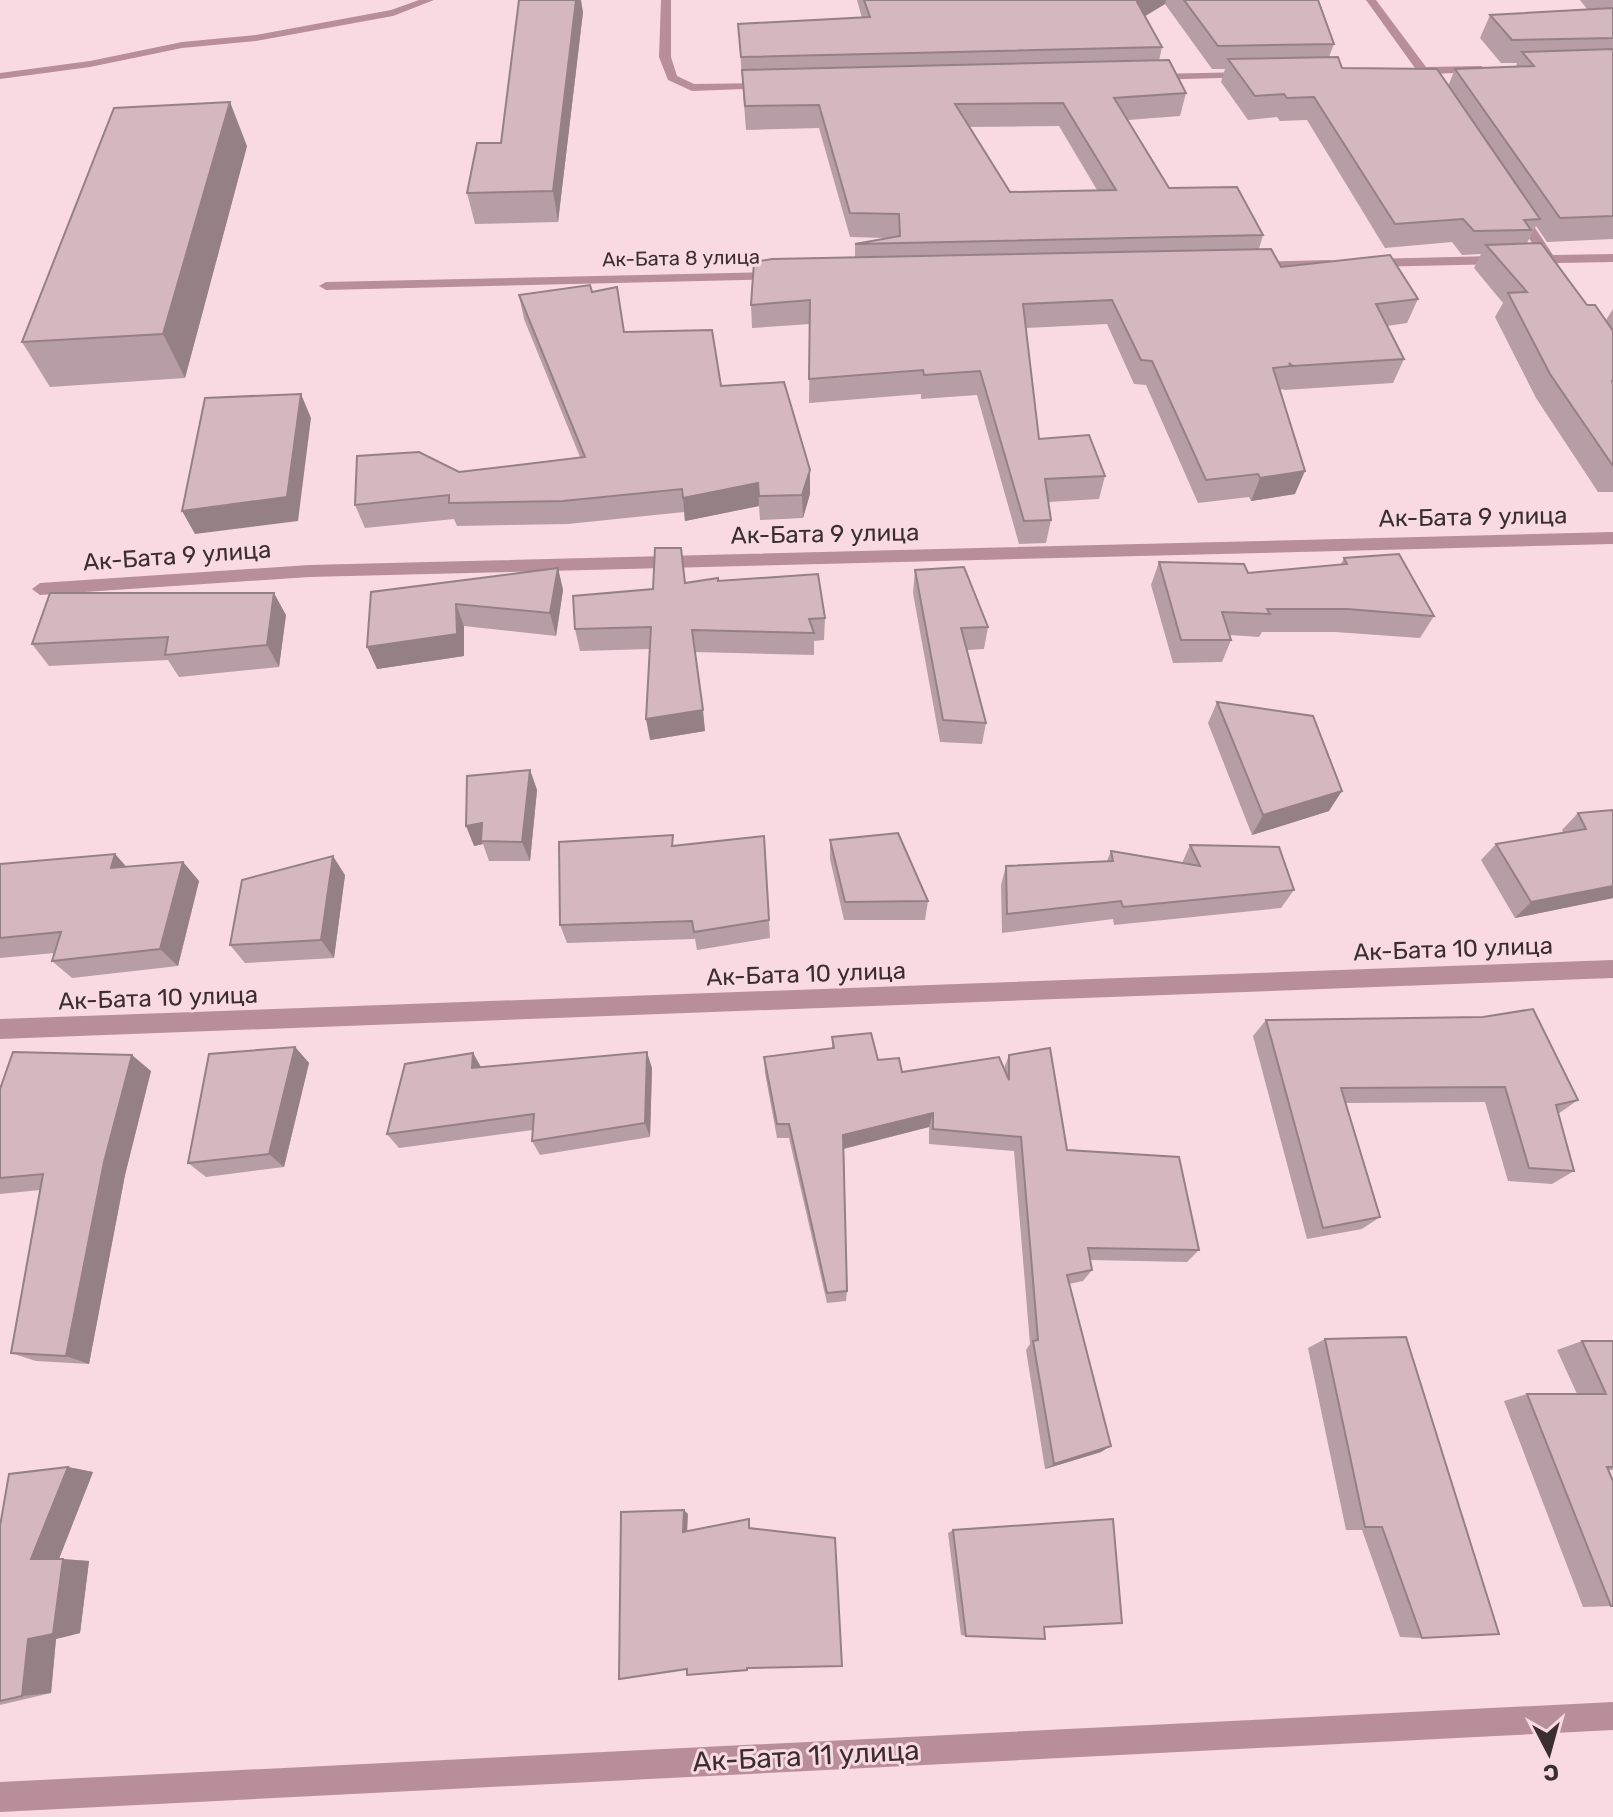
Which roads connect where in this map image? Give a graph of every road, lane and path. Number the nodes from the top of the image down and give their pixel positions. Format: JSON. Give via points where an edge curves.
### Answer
{"nodes":[{"id":1,"x":429,"y":0,"type":"edge"},
{"id":2,"x":666,"y":0,"type":"edge"},
{"id":3,"x":1371,"y":0,"type":"edge"},
{"id":4,"x":1502,"y":69,"type":"edge"},
{"id":5,"x":1423,"y":70,"type":"junction"},
{"id":6,"x":1407,"y":71,"type":"edge"},
{"id":7,"x":1264,"y":74,"type":"edge"},
{"id":8,"x":0,"y":76,"type":"edge"},
{"id":9,"x":1137,"y":77,"type":"edge"},
{"id":10,"x":788,"y":86,"type":"edge"},
{"id":11,"x":1440,"y":96,"type":"edge"},
{"id":12,"x":1507,"y":196,"type":"edge"},
{"id":13,"x":1613,"y":258,"type":"edge"},
{"id":14,"x":1549,"y":259,"type":"junction"},
{"id":15,"x":1359,"y":263,"type":"edge"},
{"id":16,"x":1343,"y":264,"type":"edge"},
{"id":17,"x":1232,"y":266,"type":"edge"},
{"id":18,"x":1557,"y":272,"type":"edge"},
{"id":19,"x":787,"y":276,"type":"edge"},
{"id":20,"x":326,"y":286,"type":"dead end"},
{"id":21,"x":1613,"y":538,"type":"edge"},
{"id":22,"x":40,"y":589,"type":"dead end"},
{"id":23,"x":1613,"y":969,"type":"edge"},
{"id":24,"x":0,"y":1029,"type":"edge"},
{"id":25,"x":1613,"y":1716,"type":"edge"},
{"id":26,"x":0,"y":1797,"type":"edge"}],
"edges":[{"from":1,"to":8,"type":"street","via":[[393,13],[272,35]]},
{"from":2,"to":10,"type":"street","via":[[665,57],[672,78],[692,88]]},
{"from":3,"to":5,"type":"street"},
{"from":4,"to":5,"type":"street"},
{"from":5,"to":6,"type":"street"},
{"from":5,"to":11,"type":"street"},
{"from":7,"to":9,"type":"street"},
{"from":12,"to":14,"type":"street"},
{"from":13,"to":14,"type":"street"},
{"from":14,"to":15,"type":"street"},
{"from":14,"to":18,"type":"street"},
{"from":16,"to":17,"type":"street"},
{"from":19,"to":20,"type":"street","name":"Ак-Бата 8 улица"},
{"from":21,"to":22,"type":"street","name":"Ак-Бата 9 улица","via":[[309,571]]},
{"from":23,"to":24,"type":"street","name":"Ак-Бата 10 улица"},
{"from":25,"to":26,"type":"street","name":"Ак-Бата 11 улица"}]}
